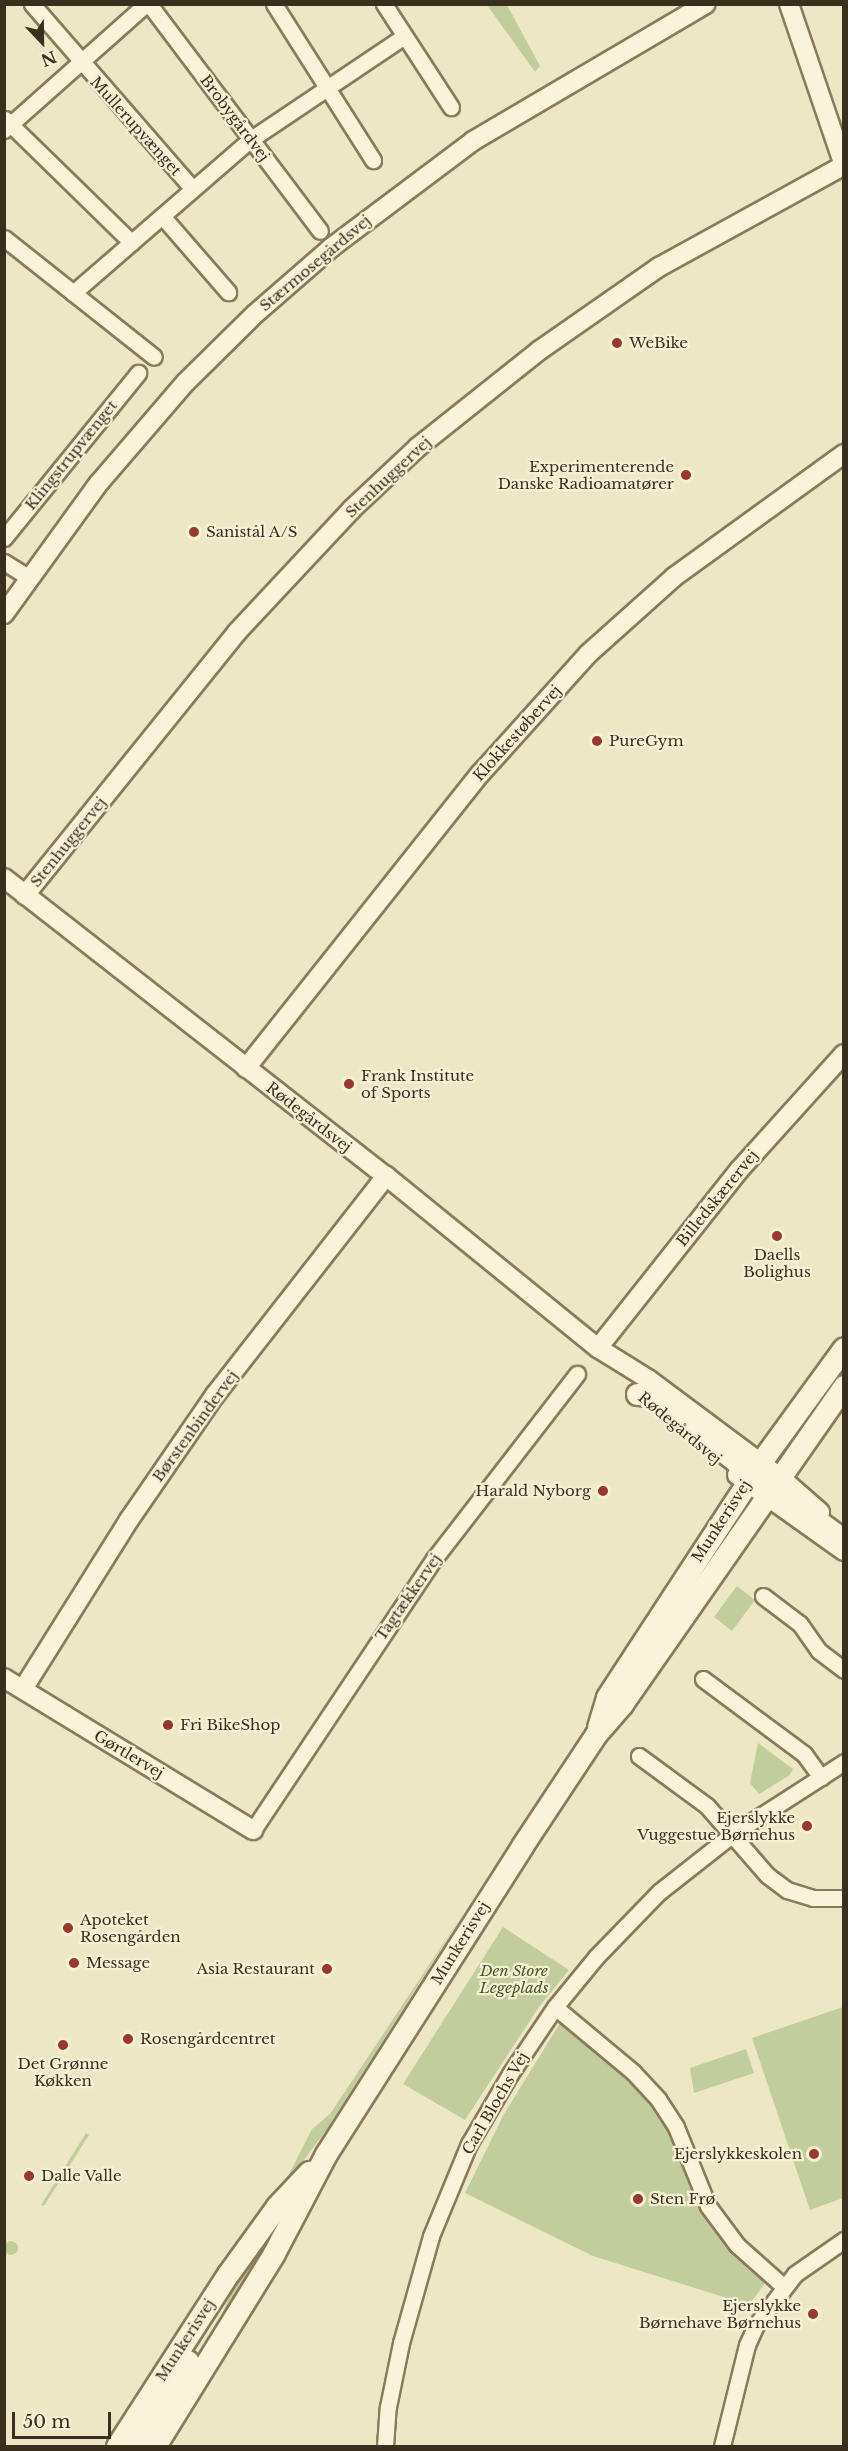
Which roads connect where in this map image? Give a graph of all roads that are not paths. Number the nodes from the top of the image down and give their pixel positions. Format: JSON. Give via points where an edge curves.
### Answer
{"nodes":[{"id":1,"x":32,"y":4,"type":"edge"},
{"id":2,"x":147,"y":4,"type":"edge"},
{"id":3,"x":274,"y":4,"type":"edge"},
{"id":4,"x":384,"y":4,"type":"edge"},
{"id":5,"x":706,"y":4,"type":"edge"},
{"id":6,"x":789,"y":4,"type":"edge"},
{"id":7,"x":404,"y":36,"type":"junction"},
{"id":8,"x":80,"y":63,"type":"junction"},
{"id":9,"x":327,"y":87,"type":"junction"},
{"id":10,"x":451,"y":107,"type":"dead end"},
{"id":11,"x":7,"y":124,"type":"edge"},
{"id":12,"x":251,"y":139,"type":"junction"},
{"id":13,"x":374,"y":160,"type":"dead end"},
{"id":14,"x":843,"y":166,"type":"edge"},
{"id":15,"x":193,"y":189,"type":"junction"},
{"id":16,"x":162,"y":216,"type":"junction"},
{"id":17,"x":320,"y":231,"type":"dead end"},
{"id":18,"x":4,"y":238,"type":"edge"},
{"id":19,"x":132,"y":243,"type":"junction"},
{"id":20,"x":228,"y":291,"type":"dead end"},
{"id":21,"x":73,"y":293,"type":"junction"},
{"id":22,"x":154,"y":357,"type":"dead end"},
{"id":23,"x":138,"y":373,"type":"dead end"},
{"id":24,"x":843,"y":454,"type":"edge"},
{"id":25,"x":4,"y":538,"type":"edge"},
{"id":26,"x":4,"y":562,"type":"edge"},
{"id":27,"x":28,"y":577,"type":"junction"},
{"id":28,"x":4,"y":614,"type":"edge"},
{"id":29,"x":4,"y":878,"type":"edge"},
{"id":30,"x":25,"y":895,"type":"junction"},
{"id":31,"x":843,"y":1054,"type":"edge"},
{"id":32,"x":246,"y":1068,"type":"junction"},
{"id":33,"x":386,"y":1176,"type":"junction"},
{"id":34,"x":840,"y":1352,"type":"edge"},
{"id":35,"x":605,"y":1353,"type":"junction"},
{"id":36,"x":577,"y":1374,"type":"dead end"},
{"id":37,"x":843,"y":1386,"type":"edge"},
{"id":38,"x":637,"y":1394,"type":"joint"},
{"id":39,"x":764,"y":1481,"type":"junction"},
{"id":40,"x":843,"y":1533,"type":"edge"},
{"id":41,"x":843,"y":1540,"type":"edge"},
{"id":42,"x":843,"y":1551,"type":"edge"},
{"id":43,"x":763,"y":1596,"type":"dead end"},
{"id":44,"x":843,"y":1670,"type":"edge"},
{"id":45,"x":4,"y":1678,"type":"edge"},
{"id":46,"x":703,"y":1679,"type":"dead end"},
{"id":47,"x":23,"y":1689,"type":"junction"},
{"id":48,"x":596,"y":1734,"type":"junction"},
{"id":49,"x":639,"y":1756,"type":"dead end"},
{"id":50,"x":843,"y":1762,"type":"edge"},
{"id":51,"x":821,"y":1777,"type":"junction"},
{"id":52,"x":253,"y":1830,"type":"joint"},
{"id":53,"x":734,"y":1833,"type":"junction"},
{"id":54,"x":843,"y":1898,"type":"edge"},
{"id":55,"x":555,"y":2007,"type":"junction"},
{"id":56,"x":326,"y":2154,"type":"junction"},
{"id":57,"x":843,"y":2240,"type":"edge"},
{"id":58,"x":228,"y":2274,"type":"junction"},
{"id":59,"x":783,"y":2286,"type":"junction"},
{"id":60,"x":117,"y":2446,"type":"edge"},
{"id":61,"x":137,"y":2446,"type":"edge"},
{"id":62,"x":156,"y":2446,"type":"edge"},
{"id":63,"x":386,"y":2446,"type":"edge"},
{"id":64,"x":722,"y":2446,"type":"edge"}],
"edges":[{"from":1,"to":8,"type":"street","name":"Mullerupvænget"},
{"from":2,"to":8,"type":"street"},
{"from":2,"to":12,"type":"street","name":"Brobygårdvej"},
{"from":3,"to":9,"type":"street"},
{"from":4,"to":7,"type":"street"},
{"from":5,"to":27,"type":"street","name":"Stærmosegårdsvej","via":[[473,141],[332,247],[255,314],[186,382],[99,483]]},
{"from":6,"to":14,"type":"street"},
{"from":7,"to":9,"type":"street","name":"Mullerupvænget"},
{"from":7,"to":10,"type":"street"},
{"from":8,"to":11,"type":"street"},
{"from":8,"to":15,"type":"street","name":"Mullerupvænget"},
{"from":9,"to":12,"type":"street","name":"Mullerupvænget"},
{"from":9,"to":13,"type":"street"},
{"from":11,"to":19,"type":"street"},
{"from":12,"to":15,"type":"street","name":"Mullerupvænget"},
{"from":12,"to":17,"type":"street","name":"Brobygårdvej"},
{"from":14,"to":30,"type":"street","name":"Stenhuggervej","via":[[749,214],[650,274],[540,350],[418,447],[344,518],[230,640]]},
{"from":15,"to":16,"type":"street","name":"Mullerupvænget"},
{"from":16,"to":19,"type":"street","name":"Mullerupvænget"},
{"from":16,"to":20,"type":"street"},
{"from":18,"to":21,"type":"street"},
{"from":19,"to":21,"type":"street","name":"Mullerupvænget"},
{"from":21,"to":22,"type":"street"},
{"from":23,"to":25,"type":"street","name":"Klingstrupvænget"},
{"from":24,"to":32,"type":"street","name":"Klokkestøbervej","via":[[674,577],[588,654],[480,774]]},
{"from":26,"to":27,"type":"street"},
{"from":27,"to":28,"type":"street","name":"Stærmosegårdsvej"},
{"from":29,"to":30,"type":"street","name":"Rødegårdsvej"},
{"from":30,"to":32,"type":"street","name":"Rødegårdsvej"},
{"from":31,"to":35,"type":"street","name":"Billedskærervej","via":[[712,1202]]},
{"from":32,"to":33,"type":"street","name":"Rødegårdsvej"},
{"from":33,"to":35,"type":"street","name":"Rødegårdsvej"},
{"from":33,"to":47,"type":"street","name":"Børstenbindervej","via":[[215,1395],[129,1520]]},
{"from":34,"to":39,"type":"main road","name":"Munkerisvej"},
{"from":35,"to":38,"type":"street","name":"Rødegårdsvej"},
{"from":35,"to":39,"type":"street","name":"Rødegårdsvej","via":[[648,1379]]},
{"from":36,"to":52,"type":"street","name":"Tagtækkervej","via":[[434,1559]]},
{"from":37,"to":39,"type":"main road","name":"Munkerisvej"},
{"from":38,"to":39,"type":"main road","via":[[652,1395]]},
{"from":39,"to":40,"type":"street","name":"Rødegårdsvej"},
{"from":39,"to":41,"type":"main road"},
{"from":39,"to":42,"type":"street","name":"Rødegårdsvej"},
{"from":39,"to":48,"type":"main road","name":"Munkerisvej","via":[[671,1635]]},
{"from":39,"to":48,"type":"main road","name":"Munkerisvej","via":[[607,1697]]},
{"from":43,"to":44,"type":"street","via":[[800,1624],[819,1651]]},
{"from":45,"to":47,"type":"street","name":"Gørtlervej"},
{"from":46,"to":51,"type":"street","via":[[804,1754]]},
{"from":47,"to":52,"type":"street","name":"Gørtlervej"},
{"from":48,"to":56,"type":"main road","name":"Munkerisvej"},
{"from":49,"to":53,"type":"street","via":[[707,1806],[720,1824]]},
{"from":50,"to":51,"type":"street","name":"Carl Blochs Vej"},
{"from":51,"to":53,"type":"street","name":"Carl Blochs Vej"},
{"from":53,"to":54,"type":"street","via":[[767,1875],[787,1890],[813,1898]]},
{"from":53,"to":55,"type":"street","name":"Carl Blochs Vej","via":[[661,1891],[626,1925]]},
{"from":55,"to":59,"type":"street","via":[[633,2072],[658,2099],[676,2127],[712,2213],[737,2245]]},
{"from":55,"to":63,"type":"street","name":"Carl Blochs Vej","via":[[469,2144],[441,2211],[401,2343],[388,2407]]},
{"from":56,"to":58,"type":"main road","name":"Munkerisvej","via":[[277,2206]]},
{"from":56,"to":62,"type":"main road","name":"Munkerisvej","via":[[274,2253]]},
{"from":57,"to":59,"type":"street","via":[[813,2258]]},
{"from":58,"to":60,"type":"main road","name":"Munkerisvej"},
{"from":58,"to":61,"type":"main road","via":[[215,2317]]},
{"from":59,"to":64,"type":"street","via":[[747,2346]]}]}
